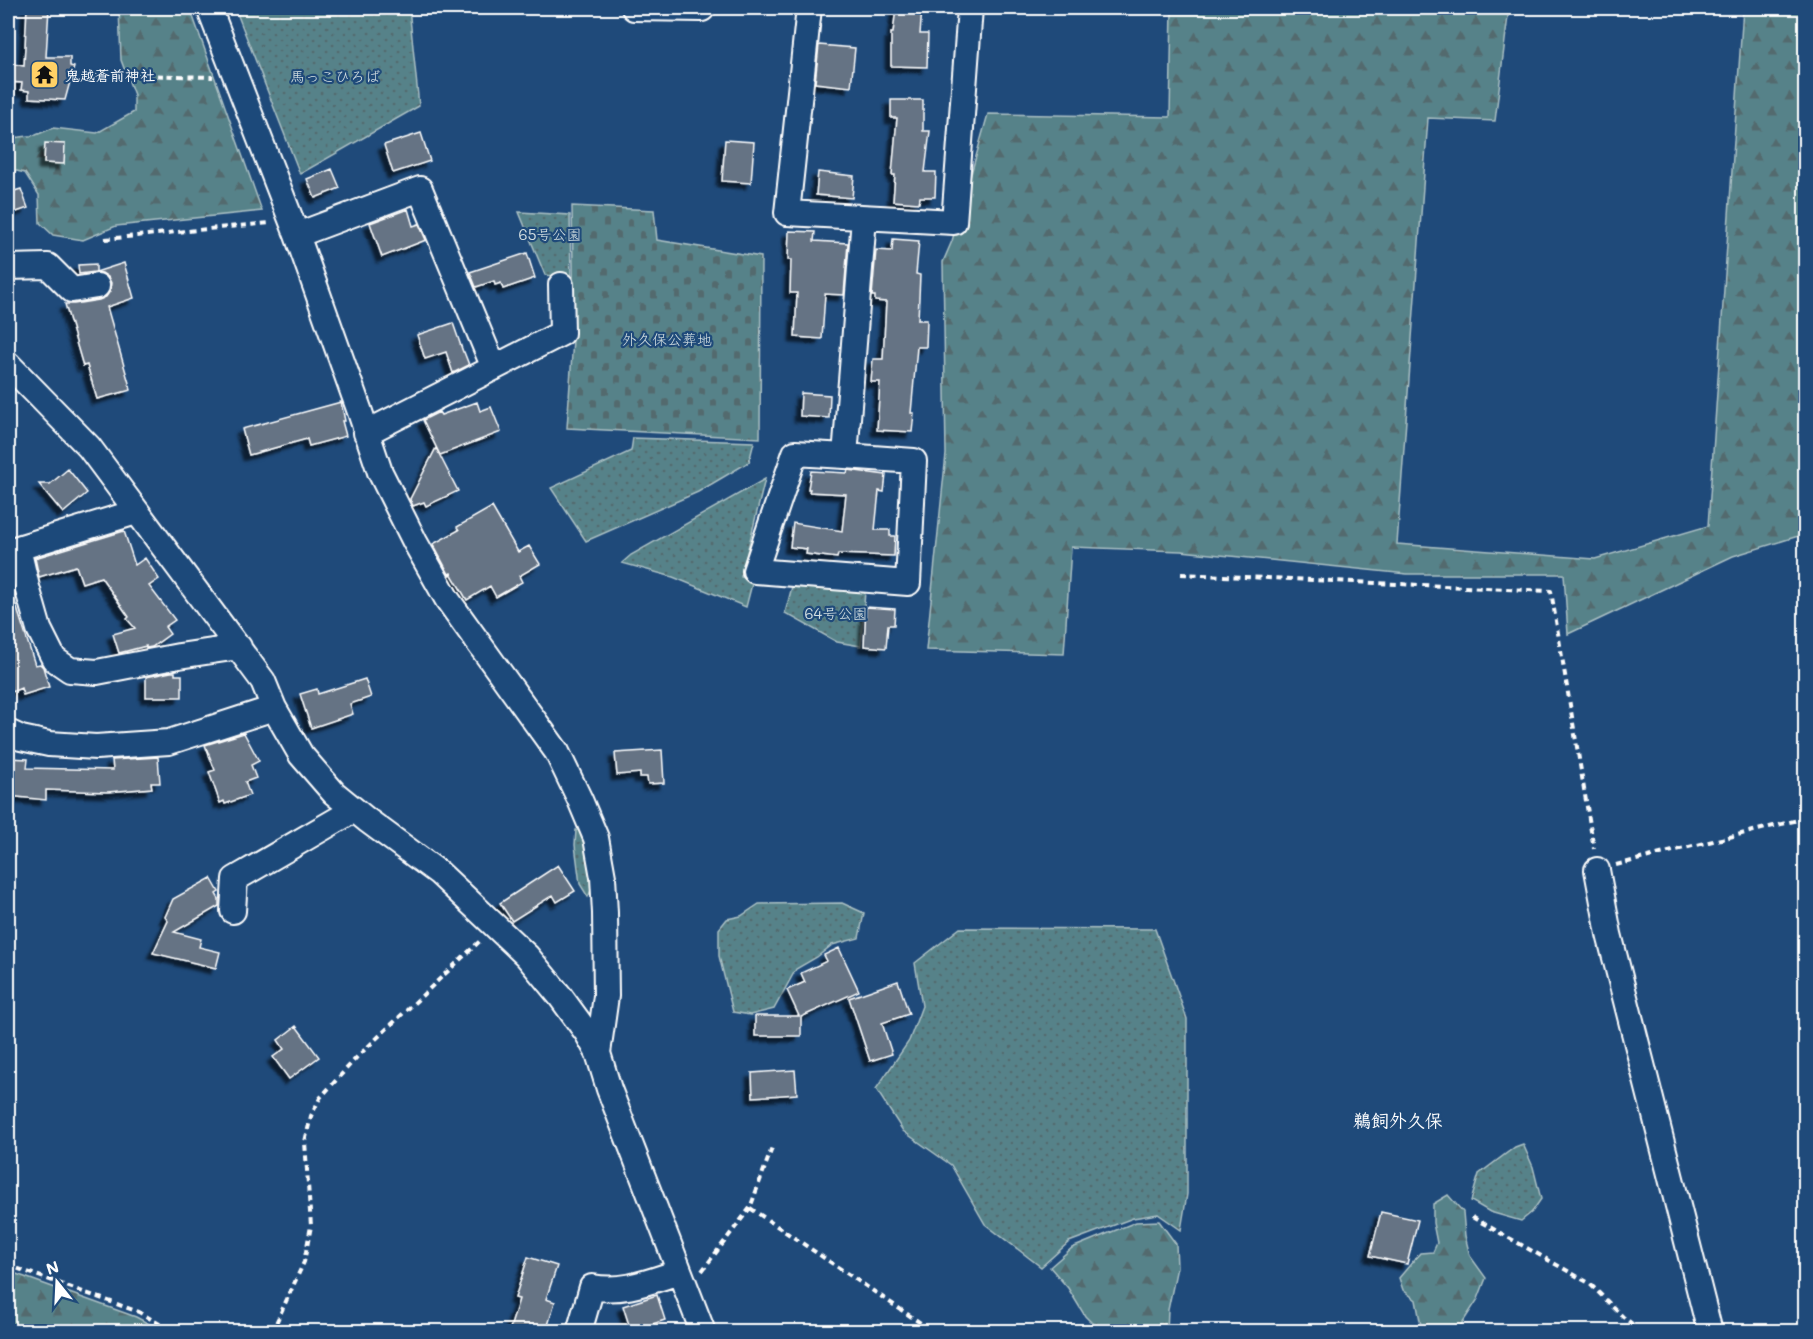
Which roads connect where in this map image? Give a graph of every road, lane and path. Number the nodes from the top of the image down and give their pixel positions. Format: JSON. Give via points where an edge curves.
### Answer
{"nodes":[{"id":1,"x":209,"y":8,"type":"edge"},
{"id":2,"x":633,"y":8,"type":"edge"},
{"id":3,"x":702,"y":8,"type":"edge"},
{"id":4,"x":809,"y":8,"type":"edge"},
{"id":5,"x":970,"y":8,"type":"edge"},
{"id":6,"x":93,"y":74,"type":"dead end"},
{"id":7,"x":236,"y":78,"type":"junction"},
{"id":8,"x":864,"y":218,"type":"junction"},
{"id":9,"x":295,"y":228,"type":"junction"},
{"id":10,"x":105,"y":239,"type":"dead end"},
{"id":11,"x":8,"y":267,"type":"edge"},
{"id":12,"x":561,"y":285,"type":"dead end"},
{"id":13,"x":97,"y":286,"type":"dead end"},
{"id":14,"x":8,"y":364,"type":"edge"},
{"id":15,"x":494,"y":368,"type":"junction"},
{"id":16,"x":366,"y":433,"type":"junction"},
{"id":17,"x":845,"y":456,"type":"junction"},
{"id":18,"x":136,"y":512,"type":"junction"},
{"id":19,"x":1181,"y":574,"type":"dead end"},
{"id":20,"x":239,"y":647,"type":"junction"},
{"id":21,"x":274,"y":708,"type":"junction"},
{"id":22,"x":8,"y":732,"type":"edge"},
{"id":23,"x":354,"y":810,"type":"junction"},
{"id":24,"x":1806,"y":818,"type":"edge"},
{"id":25,"x":1597,"y":870,"type":"junction"},
{"id":26,"x":233,"y":910,"type":"dead end"},
{"id":27,"x":495,"y":928,"type":"junction"},
{"id":28,"x":598,"y":1053,"type":"junction"},
{"id":29,"x":772,"y":1148,"type":"dead end"},
{"id":30,"x":750,"y":1208,"type":"junction"},
{"id":31,"x":1472,"y":1217,"type":"dead end"},
{"id":32,"x":8,"y":1265,"type":"edge"},
{"id":33,"x":681,"y":1276,"type":"junction"},
{"id":34,"x":172,"y":1332,"type":"edge"},
{"id":35,"x":272,"y":1332,"type":"edge"},
{"id":36,"x":579,"y":1332,"type":"edge"},
{"id":37,"x":703,"y":1332,"type":"edge"},
{"id":38,"x":934,"y":1332,"type":"edge"},
{"id":39,"x":1643,"y":1332,"type":"edge"},
{"id":40,"x":1710,"y":1332,"type":"edge"}],
"edges":[{"from":1,"to":7,"type":"street"},
{"from":2,"to":3,"type":"street"},
{"from":4,"to":8,"type":"street","via":[[787,213]]},
{"from":5,"to":8,"type":"street","via":[[954,222]]},
{"from":6,"to":7,"type":"path"},
{"from":7,"to":9,"type":"street"},
{"from":8,"to":17,"type":"street"},
{"from":9,"to":10,"type":"path"},
{"from":9,"to":15,"type":"street","via":[[420,189]]},
{"from":9,"to":16,"type":"street"},
{"from":11,"to":13,"type":"street","via":[[48,266],[72,290]]},
{"from":12,"to":15,"type":"street","via":[[562,333]]},
{"from":14,"to":18,"type":"street","via":[[89,447]]},
{"from":15,"to":16,"type":"street"},
{"from":16,"to":28,"type":"street","via":[[380,472],[447,599],[557,752],[596,838],[603,877],[606,937],[605,1009]]},
{"from":17,"to":17,"type":"street","via":[[795,453],[755,571],[908,584],[914,461]]},
{"from":18,"to":20,"type":"street"},
{"from":18,"to":20,"type":"street","via":[[18,548],[39,629],[54,659],[70,670],[97,672]]},
{"from":19,"to":25,"type":"path","via":[[1551,591]]},
{"from":20,"to":21,"type":"street","via":[[264,681]]},
{"from":21,"to":22,"type":"street","via":[[169,742],[96,747],[49,744]]},
{"from":21,"to":23,"type":"street","via":[[301,755]]},
{"from":23,"to":26,"type":"street","via":[[235,879]]},
{"from":23,"to":27,"type":"street","via":[[439,873]]},
{"from":24,"to":25,"type":"path"},
{"from":25,"to":40,"type":"street","via":[[1609,934]]},
{"from":27,"to":28,"type":"street","via":[[527,956],[560,996]]},
{"from":27,"to":35,"type":"path","via":[[357,1056],[320,1098],[305,1142],[311,1226],[306,1253]]},
{"from":28,"to":33,"type":"street"},
{"from":29,"to":30,"type":"path"},
{"from":30,"to":33,"type":"path","via":[[700,1273]]},
{"from":30,"to":38,"type":"path"},
{"from":31,"to":39,"type":"path","via":[[1589,1282]]},
{"from":32,"to":34,"type":"path","via":[[139,1312]]},
{"from":33,"to":36,"type":"street","via":[[630,1288],[592,1287]]},
{"from":33,"to":37,"type":"street"}]}
